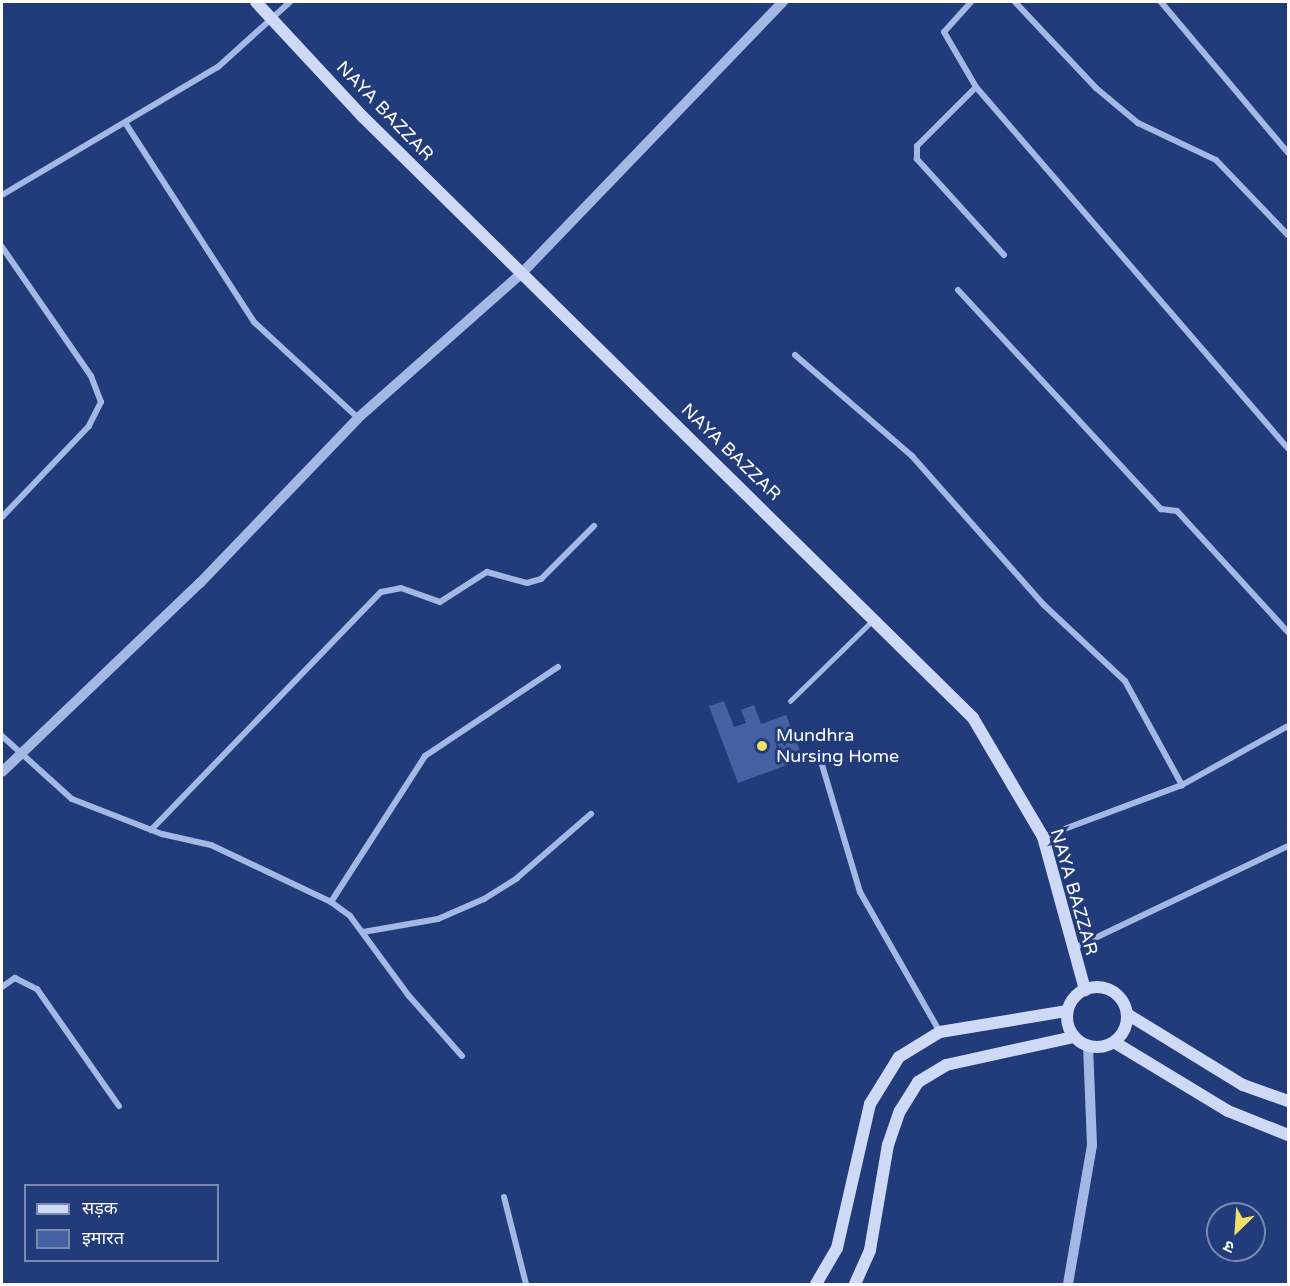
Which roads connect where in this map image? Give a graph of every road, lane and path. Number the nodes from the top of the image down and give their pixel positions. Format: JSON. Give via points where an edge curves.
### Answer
{"nodes":[{"id":1,"x":256,"y":2,"type":"edge"},
{"id":2,"x":290,"y":2,"type":"edge"},
{"id":3,"x":783,"y":2,"type":"edge"},
{"id":4,"x":970,"y":2,"type":"edge"},
{"id":5,"x":1015,"y":2,"type":"edge"},
{"id":6,"x":1161,"y":2,"type":"edge"},
{"id":7,"x":273,"y":18,"type":"junction"},
{"id":8,"x":976,"y":87,"type":"junction"},
{"id":9,"x":126,"y":124,"type":"junction"},
{"id":10,"x":1288,"y":153,"type":"edge"},
{"id":11,"x":2,"y":195,"type":"edge"},
{"id":12,"x":1288,"y":235,"type":"edge"},
{"id":13,"x":2,"y":247,"type":"edge"},
{"id":14,"x":1004,"y":255,"type":"dead end"},
{"id":15,"x":521,"y":274,"type":"junction"},
{"id":16,"x":958,"y":290,"type":"dead end"},
{"id":17,"x":795,"y":355,"type":"dead end"},
{"id":18,"x":358,"y":418,"type":"junction"},
{"id":19,"x":1288,"y":448,"type":"edge"},
{"id":20,"x":2,"y":517,"type":"edge"},
{"id":21,"x":594,"y":526,"type":"dead end"},
{"id":22,"x":876,"y":618,"type":"junction"},
{"id":23,"x":1288,"y":632,"type":"edge"},
{"id":24,"x":558,"y":667,"type":"dead end"},
{"id":25,"x":790,"y":701,"type":"dead end"},
{"id":26,"x":1288,"y":726,"type":"edge"},
{"id":27,"x":2,"y":736,"type":"edge"},
{"id":28,"x":19,"y":753,"type":"junction"},
{"id":29,"x":820,"y":758,"type":"dead end"},
{"id":30,"x":2,"y":772,"type":"edge"},
{"id":31,"x":1182,"y":785,"type":"junction"},
{"id":32,"x":591,"y":814,"type":"dead end"},
{"id":33,"x":151,"y":830,"type":"junction"},
{"id":34,"x":1043,"y":837,"type":"junction"},
{"id":35,"x":1288,"y":846,"type":"edge"},
{"id":36,"x":331,"y":902,"type":"junction"},
{"id":37,"x":363,"y":933,"type":"junction"},
{"id":38,"x":1071,"y":950,"type":"junction"},
{"id":39,"x":2,"y":987,"type":"edge"},
{"id":40,"x":1085,"y":990,"type":"junction"},
{"id":41,"x":1067,"y":1011,"type":"junction"},
{"id":42,"x":1126,"y":1014,"type":"junction"},
{"id":43,"x":940,"y":1032,"type":"junction"},
{"id":44,"x":1073,"y":1036,"type":"junction"},
{"id":45,"x":1113,"y":1042,"type":"junction"},
{"id":46,"x":1088,"y":1046,"type":"junction"},
{"id":47,"x":462,"y":1056,"type":"dead end"},
{"id":48,"x":1288,"y":1101,"type":"edge"},
{"id":49,"x":119,"y":1106,"type":"dead end"},
{"id":50,"x":1288,"y":1135,"type":"edge"},
{"id":51,"x":504,"y":1197,"type":"dead end"},
{"id":52,"x":526,"y":1284,"type":"edge"},
{"id":53,"x":816,"y":1284,"type":"edge"},
{"id":54,"x":855,"y":1284,"type":"edge"},
{"id":55,"x":1068,"y":1284,"type":"edge"}],
"edges":[{"from":1,"to":7,"type":"main road","name":"NAYA BAZZAR"},
{"from":2,"to":7,"type":"street"},
{"from":3,"to":15,"type":"street"},
{"from":4,"to":8,"type":"street","via":[[944,32]]},
{"from":5,"to":12,"type":"street","via":[[1105,95],[1138,123],[1216,160]]},
{"from":6,"to":10,"type":"street"},
{"from":7,"to":9,"type":"street","via":[[218,67]]},
{"from":7,"to":15,"type":"main road","name":"NAYA BAZZAR"},
{"from":8,"to":14,"type":"street","via":[[917,146],[917,159]]},
{"from":8,"to":19,"type":"street"},
{"from":9,"to":11,"type":"street"},
{"from":9,"to":18,"type":"street","via":[[254,322]]},
{"from":13,"to":20,"type":"street","via":[[91,376],[101,402],[89,426]]},
{"from":15,"to":18,"type":"street"},
{"from":15,"to":22,"type":"main road","name":"NAYA BAZZAR"},
{"from":16,"to":23,"type":"street","via":[[1161,509],[1177,511]]},
{"from":17,"to":31,"type":"street","via":[[912,456],[1044,605],[1125,681]]},
{"from":18,"to":28,"type":"street","via":[[200,583]]},
{"from":21,"to":33,"type":"street","via":[[541,579],[527,583],[487,572],[440,602],[401,588],[381,592]]},
{"from":22,"to":25,"type":"lane"},
{"from":22,"to":34,"type":"main road","name":"NAYA BAZZAR","via":[[973,718]]},
{"from":24,"to":36,"type":"street","via":[[425,756]]},
{"from":26,"to":31,"type":"street"},
{"from":27,"to":28,"type":"street"},
{"from":28,"to":30,"type":"street"},
{"from":28,"to":33,"type":"street","via":[[72,799]]},
{"from":29,"to":43,"type":"street","via":[[860,892]]},
{"from":31,"to":34,"type":"street"},
{"from":32,"to":37,"type":"street","via":[[517,878],[484,899],[438,919]]},
{"from":33,"to":36,"type":"street","via":[[211,845]]},
{"from":34,"to":38,"type":"main road","name":"NAYA BAZZAR"},
{"from":35,"to":38,"type":"street"},
{"from":36,"to":37,"type":"street"},
{"from":37,"to":47,"type":"street"},
{"from":38,"to":40,"type":"main road","name":"NAYA BAZZAR"},
{"from":39,"to":49,"type":"street","via":[[15,978],[37,989]]},
{"from":40,"to":41,"type":"main road"},
{"from":40,"to":42,"type":"main road","via":[[1112,992]]},
{"from":41,"to":43,"type":"main road"},
{"from":41,"to":44,"type":"main road"},
{"from":42,"to":45,"type":"main road","via":[[1124,1030]]},
{"from":42,"to":48,"type":"main road","via":[[1243,1085]]},
{"from":43,"to":53,"type":"main road","via":[[899,1057],[870,1104],[837,1248],[830,1269]]},
{"from":44,"to":46,"type":"main road"},
{"from":44,"to":54,"type":"main road","via":[[946,1065],[918,1082],[900,1111],[888,1146],[870,1250]]},
{"from":45,"to":46,"type":"main road"},
{"from":45,"to":50,"type":"main road","via":[[1228,1111]]},
{"from":46,"to":55,"type":"street","via":[[1092,1145]]},
{"from":51,"to":52,"type":"street"}]}
